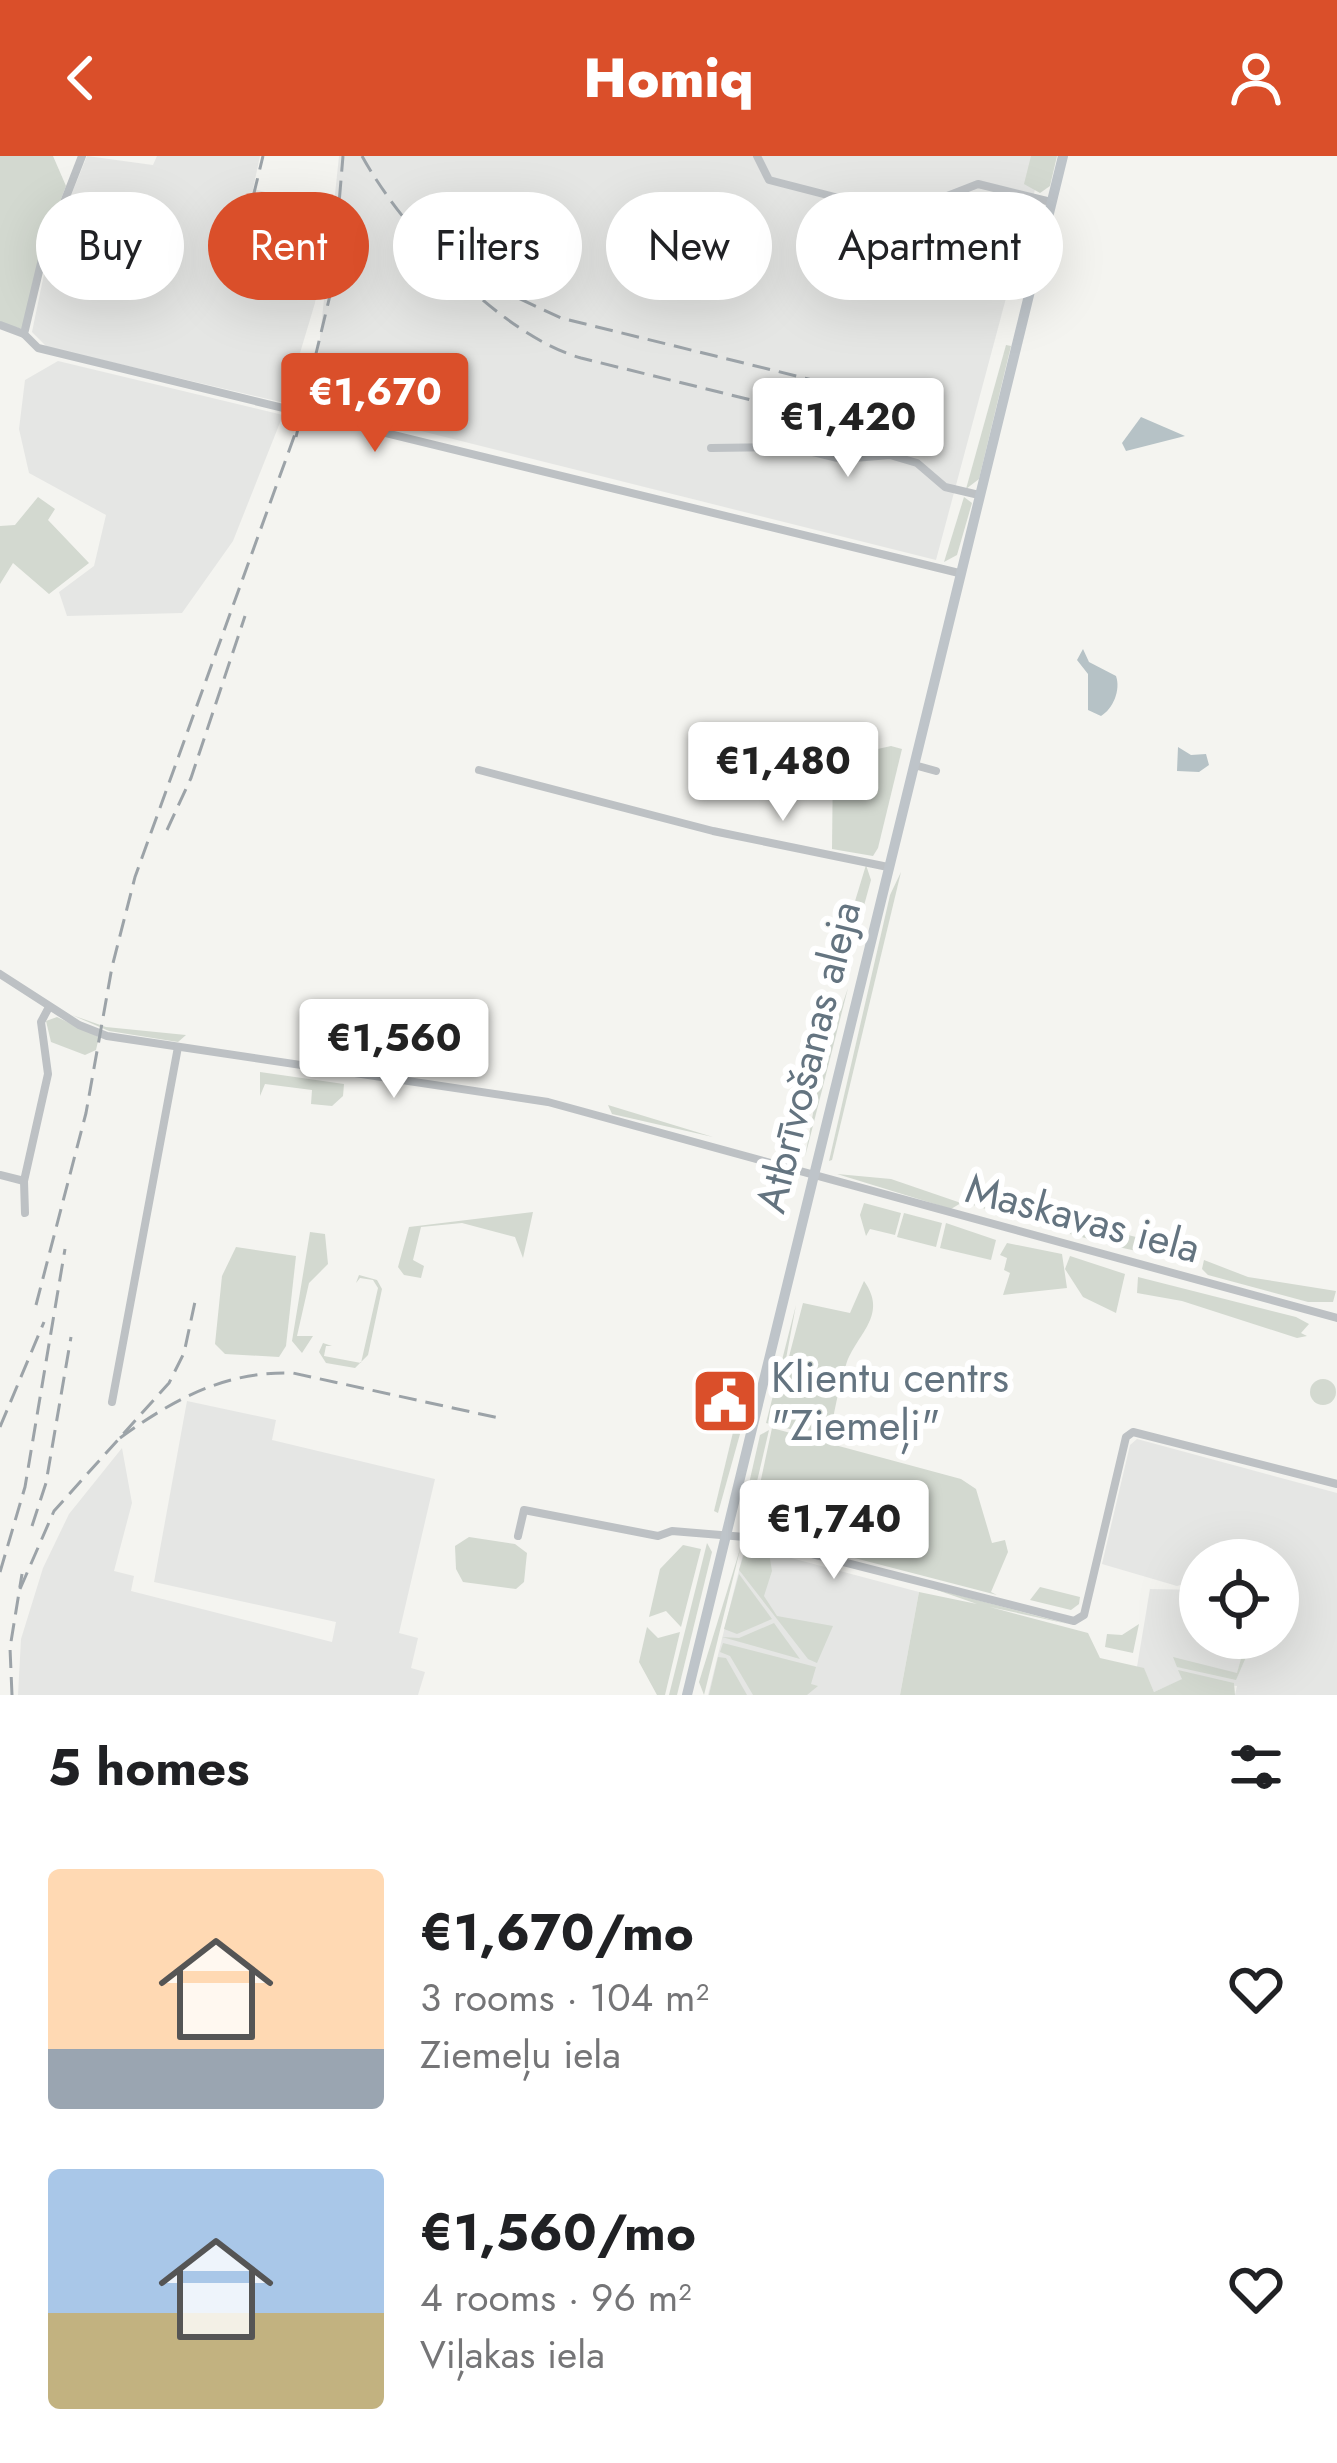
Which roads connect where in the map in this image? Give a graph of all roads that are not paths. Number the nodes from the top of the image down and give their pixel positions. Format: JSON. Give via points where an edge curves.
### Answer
{"nodes":[{"id":1,"x":82,"y":156,"type":"edge"},
{"id":2,"x":757,"y":156,"type":"edge"},
{"id":3,"x":1063,"y":156,"type":"edge"},
{"id":4,"x":816,"y":192,"type":"edge"},
{"id":5,"x":957,"y":192,"type":"edge"},
{"id":6,"x":1011,"y":192,"type":"edge"},
{"id":7,"x":1054,"y":192,"type":"edge"},
{"id":8,"x":1028,"y":300,"type":"edge"},
{"id":9,"x":0,"y":325,"type":"edge"},
{"id":10,"x":24,"y":334,"type":"junction"},
{"id":11,"x":711,"y":448,"type":"dead end"},
{"id":12,"x":980,"y":494,"type":"junction"},
{"id":13,"x":959,"y":573,"type":"junction"},
{"id":14,"x":913,"y":765,"type":"junction"},
{"id":15,"x":479,"y":770,"type":"dead end"},
{"id":16,"x":936,"y":771,"type":"dead end"},
{"id":17,"x":889,"y":867,"type":"junction"},
{"id":18,"x":0,"y":974,"type":"edge"},
{"id":19,"x":49,"y":1007,"type":"junction"},
{"id":20,"x":178,"y":1047,"type":"junction"},
{"id":21,"x":0,"y":1175,"type":"edge"},
{"id":22,"x":813,"y":1177,"type":"junction"},
{"id":23,"x":24,"y":1180,"type":"junction"},
{"id":24,"x":25,"y":1213,"type":"dead end"},
{"id":25,"x":1337,"y":1318,"type":"edge"},
{"id":26,"x":112,"y":1402,"type":"dead end"},
{"id":27,"x":1337,"y":1484,"type":"edge"},
{"id":28,"x":727,"y":1533,"type":"junction"},
{"id":29,"x":518,"y":1536,"type":"dead end"},
{"id":30,"x":687,"y":1695,"type":"edge"}],
"edges":[{"from":1,"to":10,"type":"street","via":[[42,259]]},
{"from":2,"to":4,"type":"street","via":[[769,180]]},
{"from":3,"to":7,"type":"main road","name":"Atbrīvošanas aleja"},
{"from":5,"to":6,"type":"street","via":[[978,184]]},
{"from":8,"to":12,"type":"main road","name":"Atbrīvošanas aleja"},
{"from":9,"to":10,"type":"street"},
{"from":10,"to":13,"type":"street","via":[[57,356]]},
{"from":11,"to":12,"type":"street","via":[[890,455],[917,463],[945,488]]},
{"from":12,"to":13,"type":"main road","name":"Atbrīvošanas aleja"},
{"from":13,"to":14,"type":"main road","name":"Atbrīvošanas aleja"},
{"from":14,"to":16,"type":"street"},
{"from":14,"to":17,"type":"main road","name":"Atbrīvošanas aleja"},
{"from":15,"to":17,"type":"street"},
{"from":17,"to":22,"type":"main road","name":"Atbrīvošanas aleja"},
{"from":18,"to":19,"type":"street","name":"Maskavas iela"},
{"from":19,"to":20,"type":"street","name":"Maskavas iela","via":[[101,1034]]},
{"from":19,"to":23,"type":"street","via":[[41,1022],[49,1074]]},
{"from":20,"to":22,"type":"street","name":"Maskavas iela","via":[[548,1102]]},
{"from":20,"to":26,"type":"street"},
{"from":21,"to":23,"type":"street"},
{"from":22,"to":25,"type":"street","name":"Maskavas iela"},
{"from":22,"to":28,"type":"main road","name":"Atbrīvošanas aleja"},
{"from":23,"to":24,"type":"street"},
{"from":27,"to":28,"type":"street","via":[[1133,1432],[1080,1620]]},
{"from":28,"to":29,"type":"street","via":[[658,1536],[524,1510]]},
{"from":28,"to":30,"type":"main road","name":"Atbrīvošanas aleja"}]}
